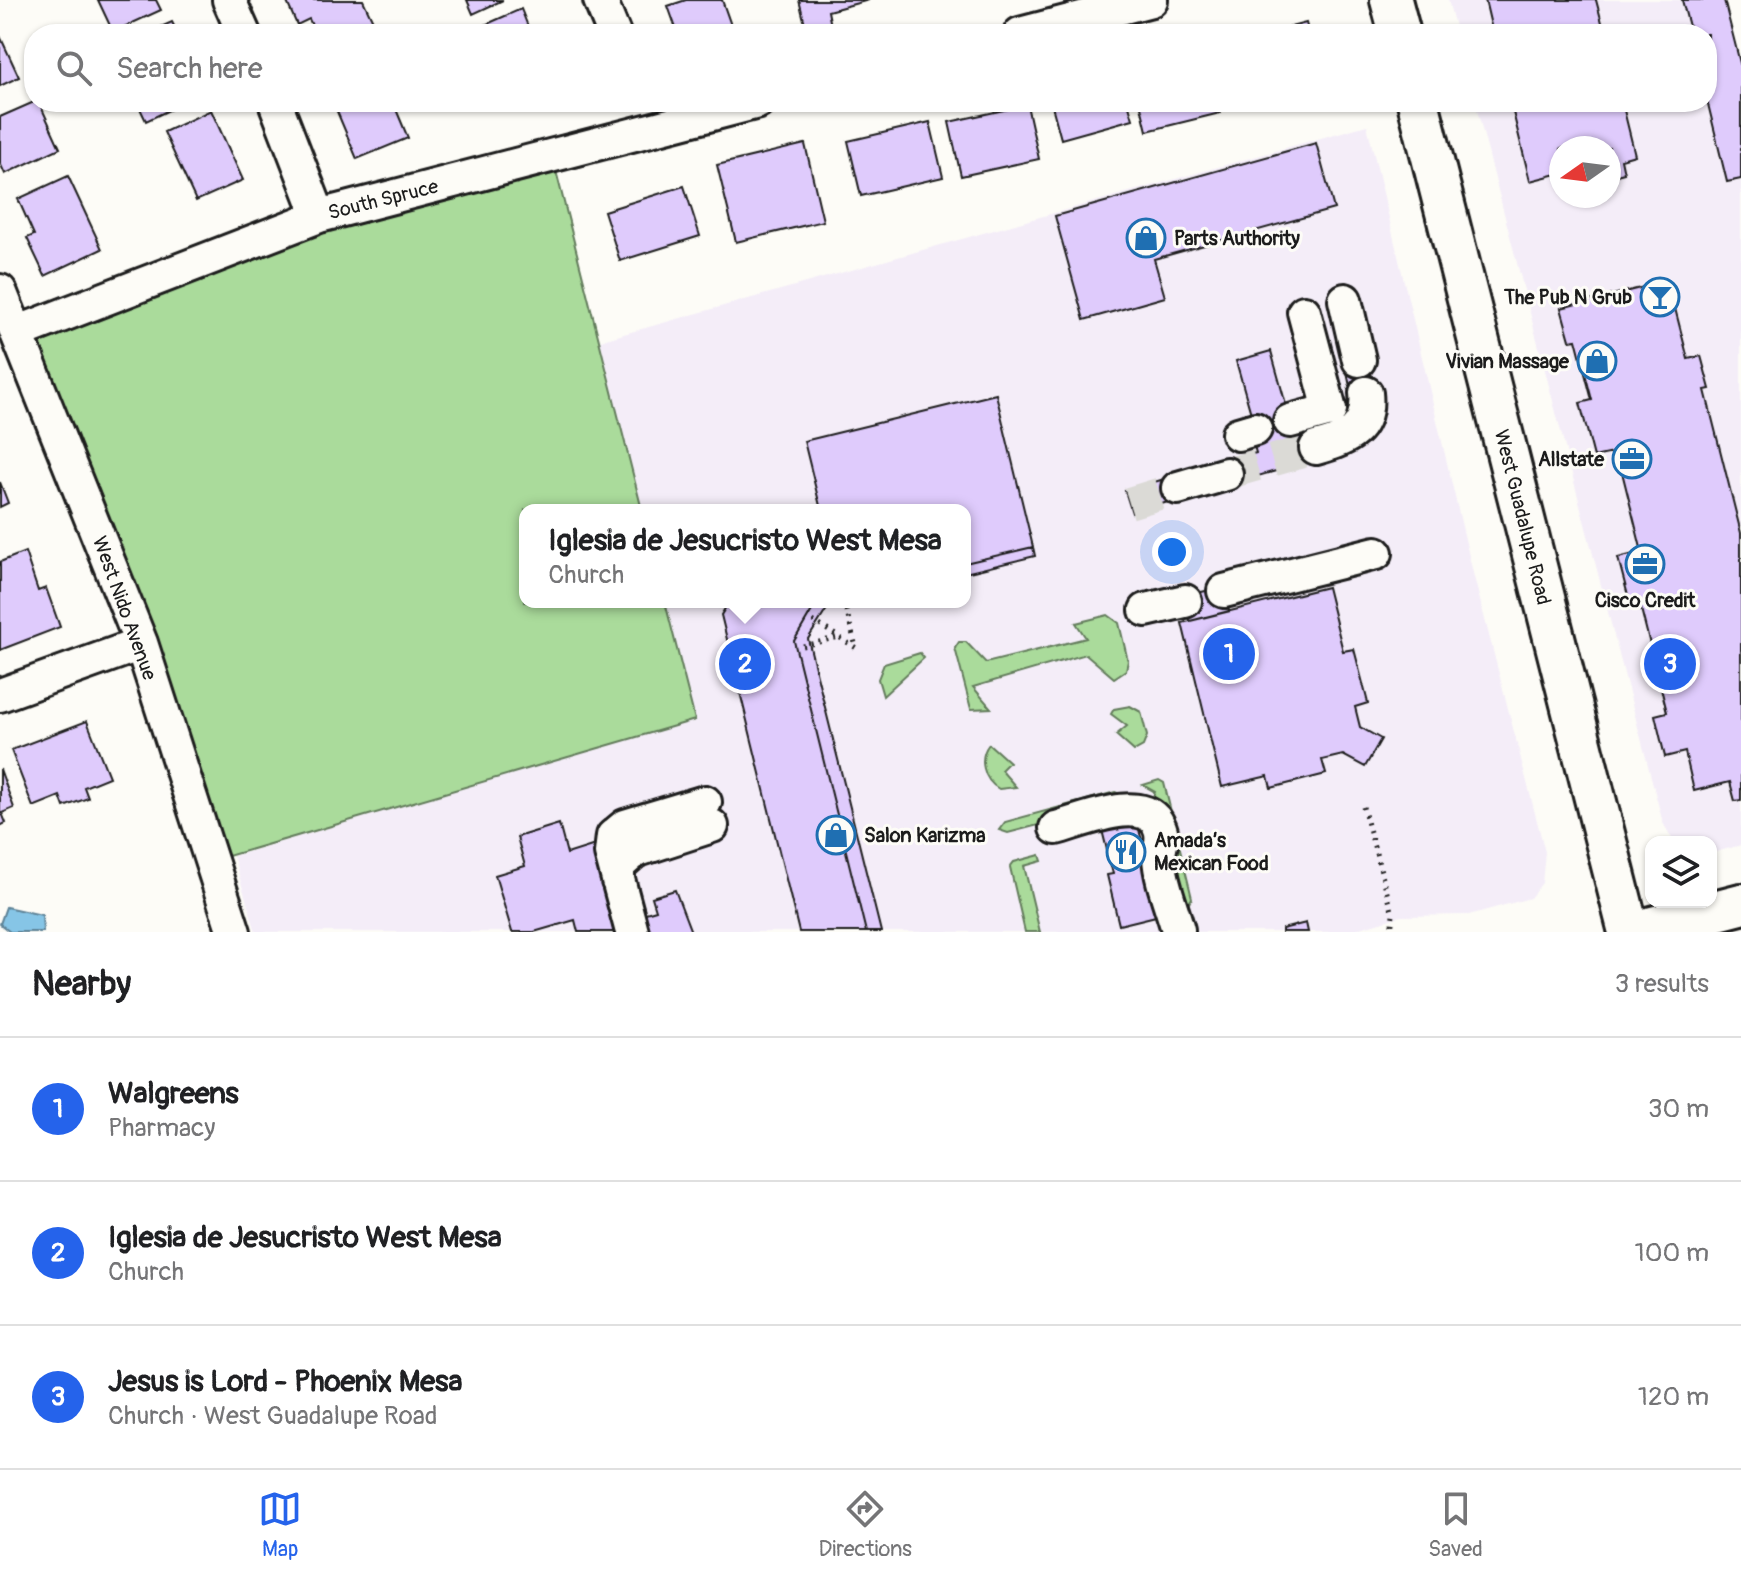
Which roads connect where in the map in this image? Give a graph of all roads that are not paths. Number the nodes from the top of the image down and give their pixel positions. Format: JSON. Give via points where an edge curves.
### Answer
{"nodes":[{"id":1,"x":229,"y":0,"type":"edge"},
{"id":2,"x":600,"y":0,"type":"edge"},
{"id":3,"x":1391,"y":0,"type":"edge"},
{"id":4,"x":1144,"y":1,"type":"edge"},
{"id":5,"x":240,"y":24,"type":"edge"},
{"id":6,"x":610,"y":24,"type":"edge"},
{"id":7,"x":1058,"y":24,"type":"edge"},
{"id":8,"x":1397,"y":24,"type":"edge"},
{"id":9,"x":279,"y":112,"type":"edge"},
{"id":10,"x":677,"y":112,"type":"edge"},
{"id":11,"x":1421,"y":112,"type":"edge"},
{"id":12,"x":645,"y":116,"type":"edge"},
{"id":13,"x":319,"y":216,"type":"junction"},
{"id":14,"x":0,"y":291,"type":"edge"},
{"id":15,"x":1345,"y":300,"type":"dead end"},
{"id":16,"x":1304,"y":312,"type":"dead end"},
{"id":17,"x":19,"y":332,"type":"junction"},
{"id":18,"x":1359,"y":360,"type":"dead end"},
{"id":19,"x":1366,"y":393,"type":"dead end"},
{"id":20,"x":1290,"y":421,"type":"tunnel mouth"},
{"id":21,"x":1316,"y":448,"type":"tunnel mouth"},
{"id":22,"x":1226,"y":474,"type":"tunnel mouth"},
{"id":23,"x":1184,"y":486,"type":"tunnel mouth"},
{"id":24,"x":1376,"y":553,"type":"dead end"},
{"id":25,"x":1224,"y":591,"type":"dead end"},
{"id":26,"x":1185,"y":601,"type":"dead end"},
{"id":27,"x":1146,"y":610,"type":"dead end"},
{"id":28,"x":141,"y":644,"type":"junction"},
{"id":29,"x":0,"y":695,"type":"edge"},
{"id":30,"x":709,"y":814,"type":"dead end"},
{"id":31,"x":1056,"y":828,"type":"dead end"},
{"id":32,"x":1741,"y":904,"type":"edge"},
{"id":33,"x":1178,"y":930,"type":"edge"},
{"id":34,"x":234,"y":932,"type":"edge"},
{"id":35,"x":632,"y":932,"type":"edge"},
{"id":36,"x":1631,"y":932,"type":"edge"}],
"edges":[{"from":1,"to":5,"type":"street"},
{"from":2,"to":6,"type":"street"},
{"from":3,"to":8,"type":"main road"},
{"from":4,"to":7,"type":"street"},
{"from":9,"to":13,"type":"street"},
{"from":10,"to":12,"type":"street","name":"South Spruce"},
{"from":11,"to":36,"type":"main road","name":"West Guadalupe Road"},
{"from":12,"to":13,"type":"street","name":"South Spruce"},
{"from":13,"to":17,"type":"street","name":"South Spruce"},
{"from":14,"to":17,"type":"street","name":"West Nido Avenue"},
{"from":15,"to":18,"type":"street"},
{"from":16,"to":20,"type":"street","via":[[1330,410]]},
{"from":17,"to":28,"type":"street","name":"West Nido Avenue"},
{"from":19,"to":21,"type":"street","via":[[1361,428]]},
{"from":22,"to":23,"type":"street"},
{"from":24,"to":25,"type":"street"},
{"from":26,"to":27,"type":"street"},
{"from":28,"to":29,"type":"street"},
{"from":28,"to":34,"type":"street","name":"West Nido Avenue"},
{"from":30,"to":35,"type":"street","via":[[635,851],[618,866]]},
{"from":31,"to":33,"type":"street","via":[[1129,809],[1148,814],[1159,825],[1163,840],[1159,856]]},
{"from":32,"to":36,"type":"main road"}]}
